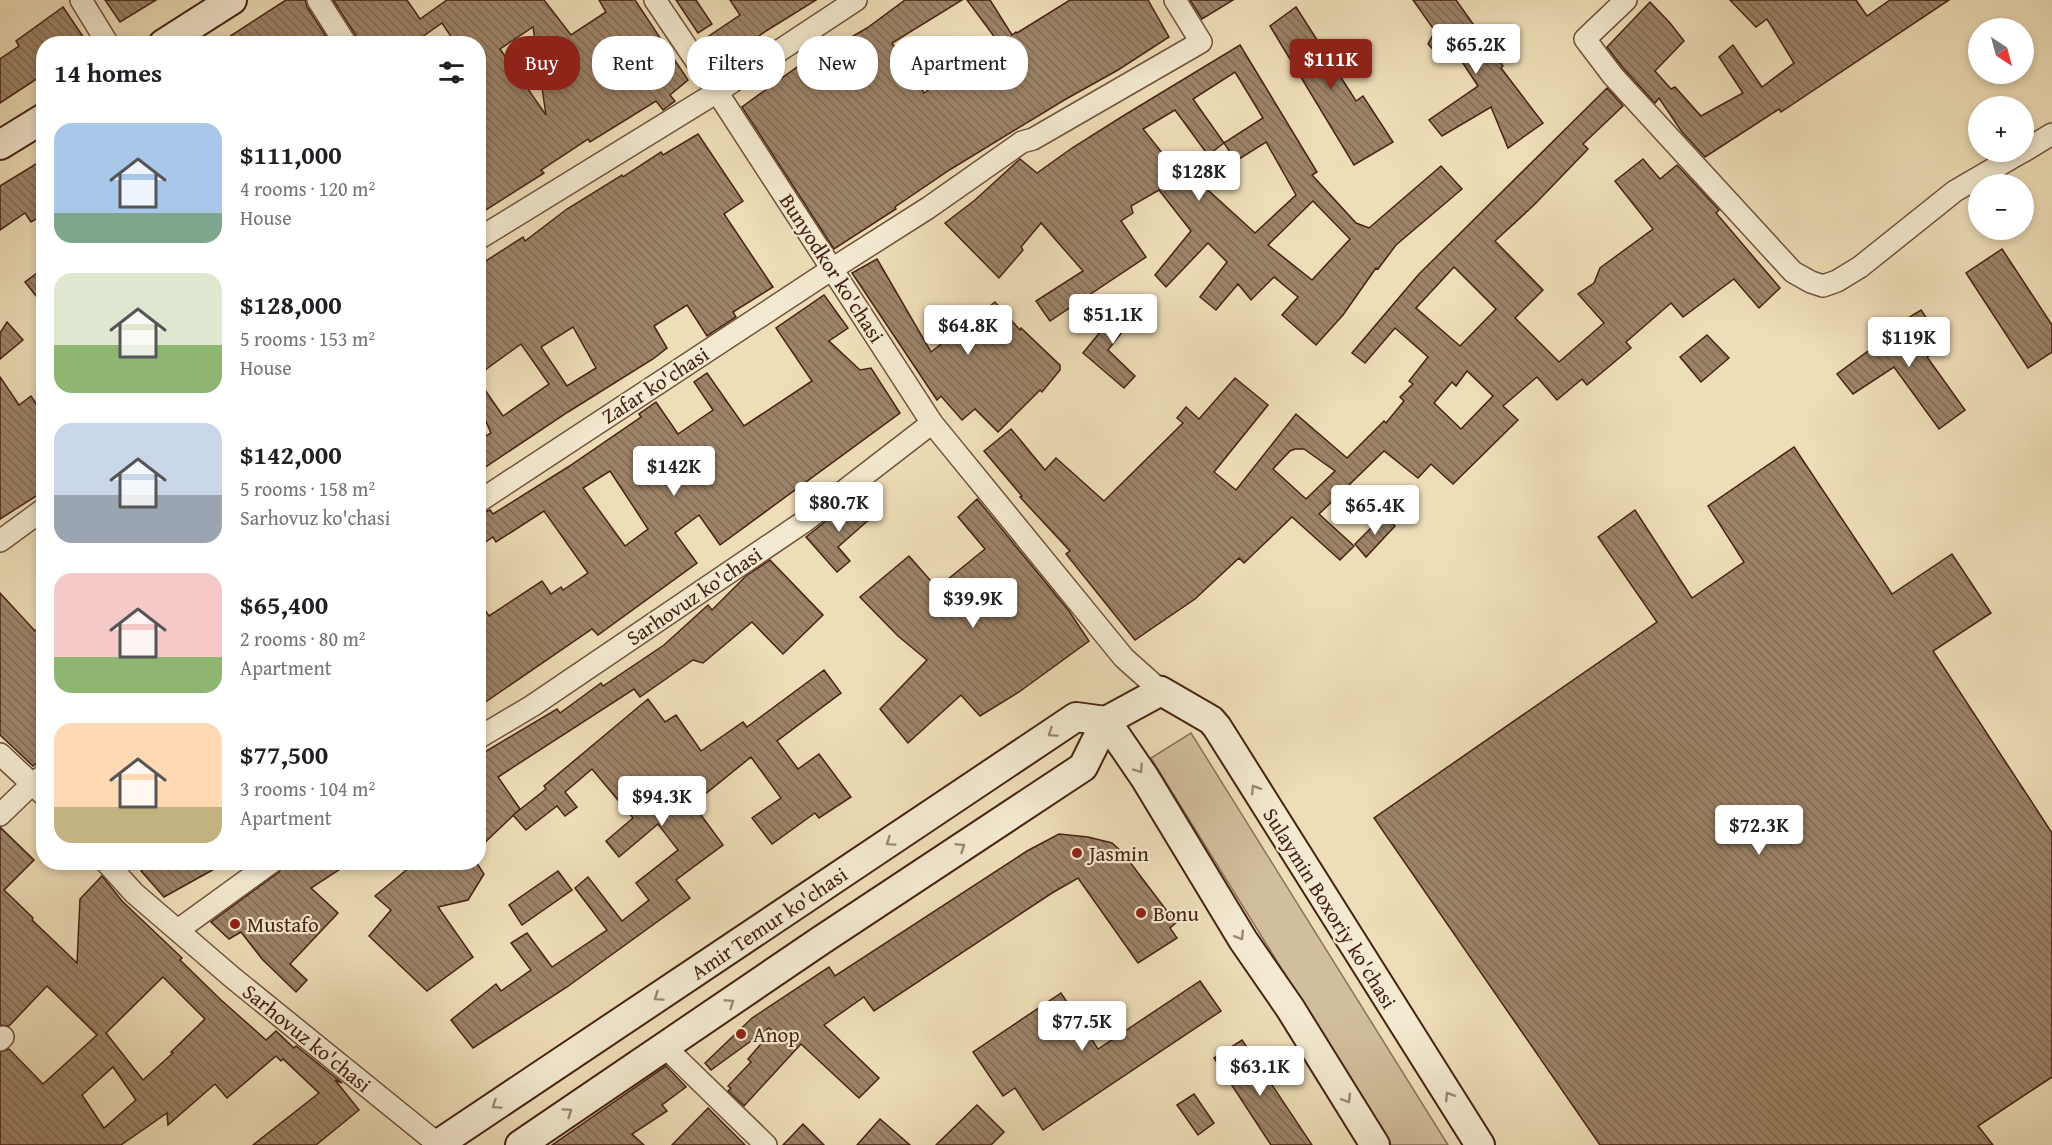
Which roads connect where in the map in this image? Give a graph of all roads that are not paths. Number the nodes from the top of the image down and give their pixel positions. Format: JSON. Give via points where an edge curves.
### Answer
{"nodes":[{"id":1,"x":81,"y":0,"type":"edge"},
{"id":2,"x":232,"y":0,"type":"edge"},
{"id":3,"x":318,"y":0,"type":"edge"},
{"id":4,"x":655,"y":0,"type":"edge"},
{"id":5,"x":856,"y":0,"type":"edge"},
{"id":6,"x":1176,"y":0,"type":"edge"},
{"id":7,"x":1626,"y":0,"type":"edge"},
{"id":8,"x":103,"y":36,"type":"edge"},
{"id":9,"x":176,"y":36,"type":"edge"},
{"id":10,"x":341,"y":36,"type":"edge"},
{"id":11,"x":717,"y":92,"type":"junction"},
{"id":12,"x":36,"y":123,"type":"edge"},
{"id":13,"x":2052,"y":134,"type":"edge"},
{"id":14,"x":0,"y":145,"type":"edge"},
{"id":15,"x":2034,"y":145,"type":"edge"},
{"id":16,"x":2004,"y":162,"type":"edge"},
{"id":17,"x":486,"y":234,"type":"edge"},
{"id":18,"x":832,"y":269,"type":"junction"},
{"id":19,"x":932,"y":423,"type":"junction"},
{"id":20,"x":486,"y":497,"type":"edge"},
{"id":21,"x":36,"y":515,"type":"edge"},
{"id":22,"x":0,"y":541,"type":"edge"},
{"id":23,"x":1161,"y":691,"type":"junction"},
{"id":24,"x":1106,"y":721,"type":"junction"},
{"id":25,"x":486,"y":733,"type":"edge"},
{"id":26,"x":0,"y":754,"type":"edge"},
{"id":27,"x":36,"y":782,"type":"edge"},
{"id":28,"x":36,"y":788,"type":"edge"},
{"id":29,"x":0,"y":815,"type":"edge"},
{"id":30,"x":113,"y":870,"type":"edge"},
{"id":31,"x":261,"y":870,"type":"edge"},
{"id":32,"x":178,"y":930,"type":"junction"},
{"id":33,"x":665,"y":1047,"type":"junction"},
{"id":34,"x":437,"y":1144,"type":"edge"},
{"id":35,"x":520,"y":1145,"type":"edge"},
{"id":36,"x":766,"y":1145,"type":"edge"},
{"id":37,"x":1375,"y":1145,"type":"edge"},
{"id":38,"x":1480,"y":1145,"type":"edge"}],
"edges":[{"from":1,"to":8,"type":"street"},
{"from":2,"to":9,"type":"main road"},
{"from":3,"to":10,"type":"street"},
{"from":4,"to":11,"type":"street","name":"Bunyodkor ko'chasi"},
{"from":5,"to":11,"type":"street"},
{"from":6,"to":18,"type":"street","name":"Zafar ko'chasi","via":[[1201,42],[1023,142]]},
{"from":7,"to":16,"type":"street","via":[[1585,39],[1613,76],[1735,210],[1793,272],[1811,282],[1823,286],[1860,267],[1955,191]]},
{"from":11,"to":17,"type":"street"},
{"from":11,"to":18,"type":"street","name":"Bunyodkor ko'chasi"},
{"from":12,"to":14,"type":"main road"},
{"from":13,"to":15,"type":"street"},
{"from":18,"to":19,"type":"street","name":"Bunyodkor ko'chasi"},
{"from":18,"to":20,"type":"street","name":"Zafar ko'chasi"},
{"from":19,"to":23,"type":"street","name":"Bunyodkor ko'chasi","via":[[1124,658]]},
{"from":19,"to":25,"type":"street","name":"Sarhovuz ko'chasi","via":[[805,521]]},
{"from":21,"to":22,"type":"street"},
{"from":23,"to":24,"type":"main road"},
{"from":38,"to":23,"type":"main road","name":"Sulaymin Boxoriy ko'chasi","one_way":true,"via":[[1217,727]]},
{"from":33,"to":24,"type":"main road","name":"Amir Temur ko'chasi","one_way":true,"via":[[1083,767]]},
{"from":24,"to":34,"type":"main road","name":"Amir Temur ko'chasi","one_way":true,"via":[[1076,717]]},
{"from":24,"to":37,"type":"main road","one_way":true},
{"from":26,"to":27,"type":"street"},
{"from":28,"to":29,"type":"street"},
{"from":30,"to":32,"type":"street","name":"Sarhovuz ko'chasi"},
{"from":31,"to":32,"type":"street"},
{"from":32,"to":34,"type":"street","name":"Sarhovuz ko'chasi"},
{"from":35,"to":33,"type":"main road","name":"Amir Temur ko'chasi","one_way":true},
{"from":33,"to":36,"type":"street"}]}
